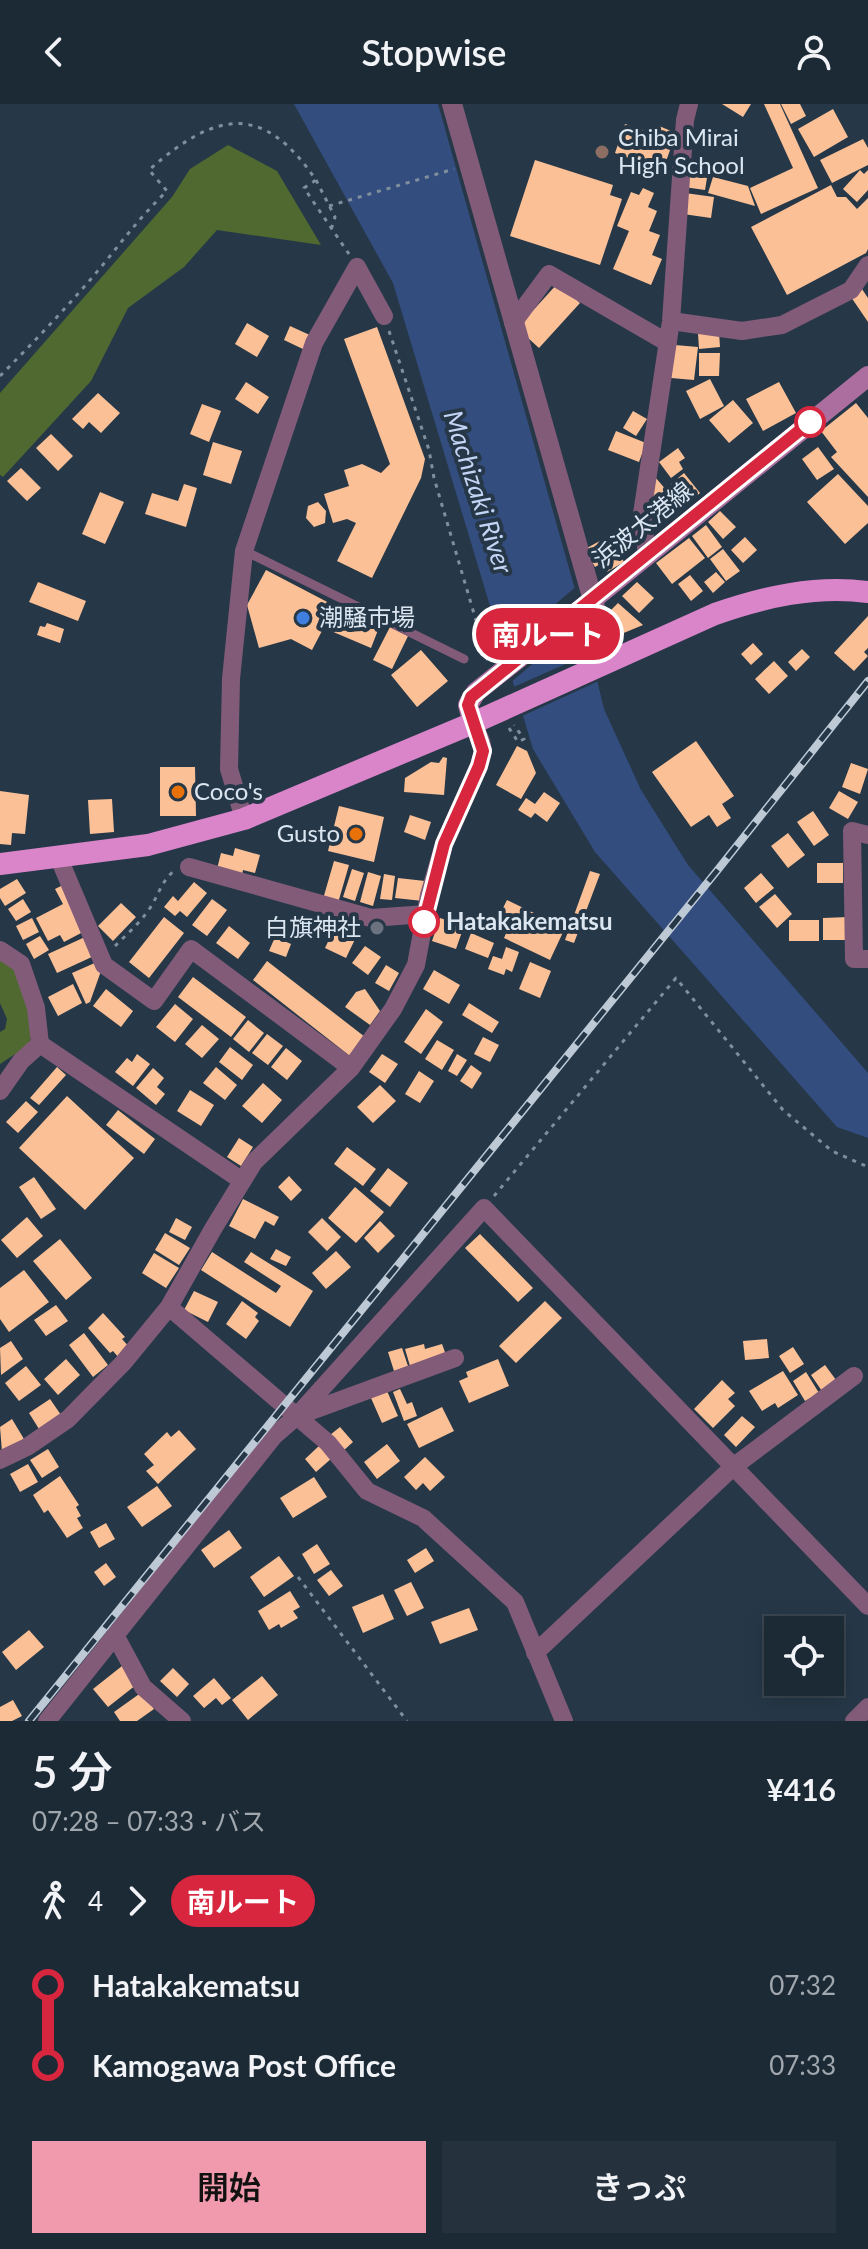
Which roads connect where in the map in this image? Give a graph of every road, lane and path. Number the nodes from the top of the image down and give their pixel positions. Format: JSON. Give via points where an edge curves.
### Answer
{"nodes":[{"id":1,"x":452,"y":104,"type":"edge"},
{"id":2,"x":689,"y":104,"type":"edge"},
{"id":3,"x":223,"y":120,"type":"dead end"},
{"id":4,"x":290,"y":140,"type":"dead end"},
{"id":5,"x":458,"y":168,"type":"dead end"},
{"id":6,"x":316,"y":180,"type":"junction"},
{"id":7,"x":329,"y":206,"type":"junction"},
{"id":8,"x":332,"y":227,"type":"junction"},
{"id":9,"x":868,"y":265,"type":"edge"},
{"id":10,"x":357,"y":267,"type":"junction"},
{"id":11,"x":384,"y":316,"type":"joint"},
{"id":12,"x":671,"y":321,"type":"junction"},
{"id":13,"x":513,"y":323,"type":"junction"},
{"id":14,"x":668,"y":343,"type":"junction"},
{"id":15,"x":0,"y":376,"type":"edge"},
{"id":16,"x":865,"y":383,"type":"edge"},
{"id":17,"x":244,"y":551,"type":"junction"},
{"id":18,"x":647,"y":555,"type":"junction"},
{"id":19,"x":868,"y":592,"type":"edge"},
{"id":20,"x":584,"y":606,"type":"junction"},
{"id":21,"x":464,"y":659,"type":"dead end"},
{"id":22,"x":604,"y":663,"type":"junction"},
{"id":23,"x":491,"y":671,"type":"junction"},
{"id":24,"x":473,"y":723,"type":"junction"},
{"id":25,"x":517,"y":728,"type":"dead end"},
{"id":26,"x":512,"y":732,"type":"dead end"},
{"id":27,"x":244,"y":819,"type":"junction"},
{"id":28,"x":868,"y":835,"type":"edge"},
{"id":29,"x":58,"y":856,"type":"junction"},
{"id":30,"x":0,"y":864,"type":"edge"},
{"id":31,"x":189,"y":867,"type":"joint"},
{"id":32,"x":426,"y":914,"type":"junction"},
{"id":33,"x":0,"y":950,"type":"edge"},
{"id":34,"x":101,"y":959,"type":"junction"},
{"id":35,"x":868,"y":959,"type":"edge"},
{"id":36,"x":40,"y":1044,"type":"junction"},
{"id":37,"x":351,"y":1068,"type":"junction"},
{"id":38,"x":0,"y":1091,"type":"edge"},
{"id":39,"x":868,"y":1167,"type":"edge"},
{"id":40,"x":241,"y":1180,"type":"junction"},
{"id":41,"x":484,"y":1208,"type":"junction"},
{"id":42,"x":169,"y":1307,"type":"junction"},
{"id":43,"x":455,"y":1358,"type":"dead end"},
{"id":44,"x":854,"y":1376,"type":"dead end"},
{"id":45,"x":297,"y":1416,"type":"junction"},
{"id":46,"x":0,"y":1460,"type":"edge"},
{"id":47,"x":733,"y":1467,"type":"junction"},
{"id":48,"x":298,"y":1577,"type":"dead end"},
{"id":49,"x":868,"y":1606,"type":"edge"},
{"id":50,"x":115,"y":1635,"type":"junction"},
{"id":51,"x":535,"y":1653,"type":"junction"},
{"id":52,"x":868,"y":1707,"type":"edge"},
{"id":53,"x":47,"y":1721,"type":"edge"},
{"id":54,"x":182,"y":1721,"type":"edge"},
{"id":55,"x":407,"y":1721,"type":"edge"},
{"id":56,"x":564,"y":1721,"type":"edge"},
{"id":57,"x":854,"y":1721,"type":"edge"}],
"edges":[{"from":1,"to":13,"type":"street"},
{"from":2,"to":12,"type":"street"},
{"from":3,"to":15,"type":"path","via":[[189,135],[149,170],[167,191]]},
{"from":4,"to":6,"type":"path"},
{"from":5,"to":7,"type":"path"},
{"from":6,"to":7,"type":"path"},
{"from":6,"to":8,"type":"path","via":[[304,188]]},
{"from":7,"to":8,"type":"path","via":[[335,217]]},
{"from":8,"to":10,"type":"path"},
{"from":9,"to":12,"type":"street","via":[[851,290],[782,325],[742,331]]},
{"from":10,"to":11,"type":"street"},
{"from":10,"to":17,"type":"street","via":[[314,343]]},
{"from":11,"to":23,"type":"path","via":[[429,450]]},
{"from":12,"to":14,"type":"street"},
{"from":13,"to":14,"type":"street","via":[[549,274]]},
{"from":13,"to":20,"type":"street"},
{"from":14,"to":18,"type":"street","via":[[642,514]]},
{"from":16,"to":18,"type":"main road","name":"浜波太港線"},
{"from":17,"to":21,"type":"lane"},
{"from":17,"to":27,"type":"street","via":[[231,679],[229,769]]},
{"from":18,"to":20,"type":"main road","name":"浜波太港線"},
{"from":19,"to":22,"type":"highway","via":[[801,592],[745,604]]},
{"from":20,"to":22,"type":"street"},
{"from":20,"to":23,"type":"main road","name":"浜波太港線"},
{"from":22,"to":24,"type":"highway"},
{"from":23,"to":24,"type":"main road","name":"浜波太港線","via":[[468,705]]},
{"from":24,"to":27,"type":"highway"},
{"from":24,"to":32,"type":"street","via":[[483,751],[444,844]]},
{"from":25,"to":26,"type":"path","via":[[524,739],[518,742]]},
{"from":27,"to":29,"type":"highway","via":[[148,845]]},
{"from":28,"to":35,"type":"street","via":[[852,831],[854,959]]},
{"from":29,"to":30,"type":"highway"},
{"from":29,"to":34,"type":"street"},
{"from":31,"to":32,"type":"street","via":[[371,918]]},
{"from":31,"to":34,"type":"path","via":[[168,875],[150,908]]},
{"from":32,"to":37,"type":"street","via":[[411,977]]},
{"from":33,"to":36,"type":"street","via":[[21,964],[36,1008]]},
{"from":34,"to":37,"type":"street","via":[[154,1001],[191,949]]},
{"from":36,"to":38,"type":"street"},
{"from":36,"to":40,"type":"street"},
{"from":37,"to":40,"type":"street"},
{"from":39,"to":41,"type":"path","via":[[832,1151],[783,1110],[676,978]]},
{"from":40,"to":42,"type":"street"},
{"from":41,"to":45,"type":"street"},
{"from":41,"to":47,"type":"street"},
{"from":42,"to":45,"type":"street"},
{"from":42,"to":46,"type":"street","via":[[78,1410]]},
{"from":43,"to":45,"type":"street"},
{"from":44,"to":47,"type":"street"},
{"from":45,"to":50,"type":"street","via":[[274,1436]]},
{"from":45,"to":51,"type":"street","via":[[328,1443],[367,1491],[423,1518],[497,1584],[515,1602]]},
{"from":47,"to":49,"type":"street"},
{"from":47,"to":51,"type":"street"},
{"from":48,"to":55,"type":"path"},
{"from":50,"to":53,"type":"street"},
{"from":50,"to":54,"type":"street","via":[[143,1687]]},
{"from":51,"to":56,"type":"street"},
{"from":52,"to":57,"type":"street"}]}
